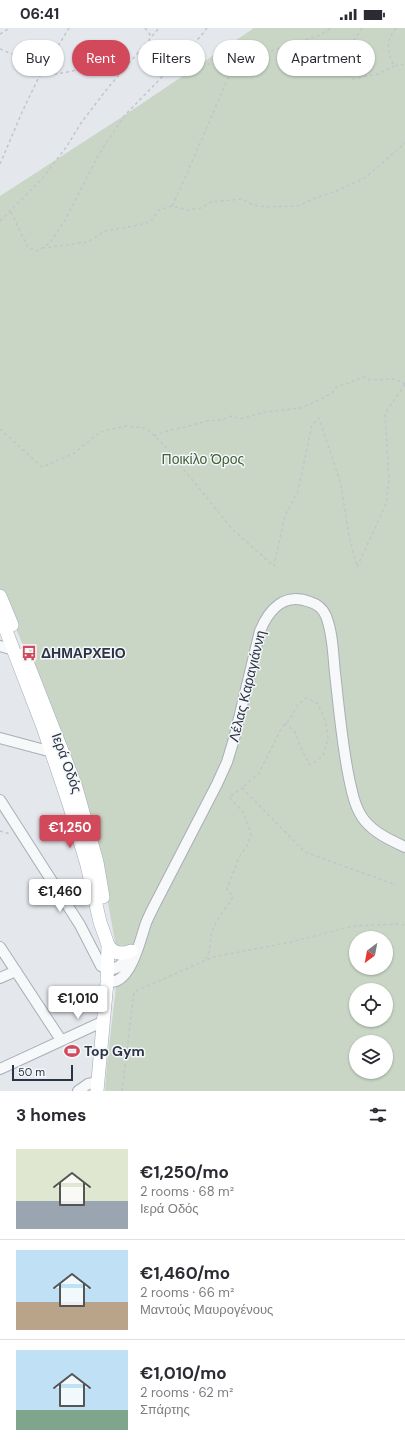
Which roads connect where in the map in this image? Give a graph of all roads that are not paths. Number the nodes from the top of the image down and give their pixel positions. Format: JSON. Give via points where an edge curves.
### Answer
{"nodes":[{"id":1,"x":0,"y":596,"type":"edge"},
{"id":2,"x":0,"y":615,"type":"edge"},
{"id":3,"x":0,"y":646,"type":"edge"},
{"id":4,"x":14,"y":650,"type":"junction"},
{"id":5,"x":0,"y":738,"type":"edge"},
{"id":6,"x":52,"y":752,"type":"junction"},
{"id":7,"x":0,"y":800,"type":"edge"},
{"id":8,"x":405,"y":847,"type":"edge"},
{"id":9,"x":146,"y":924,"type":"junction"},
{"id":10,"x":107,"y":942,"type":"junction"},
{"id":11,"x":0,"y":947,"type":"edge"},
{"id":12,"x":131,"y":951,"type":"junction"},
{"id":13,"x":107,"y":968,"type":"junction"},
{"id":14,"x":16,"y":971,"type":"junction"},
{"id":15,"x":0,"y":978,"type":"edge"},
{"id":16,"x":107,"y":982,"type":"junction"},
{"id":17,"x":104,"y":1021,"type":"junction"},
{"id":18,"x":61,"y":1040,"type":"junction"},
{"id":19,"x":0,"y":1069,"type":"edge"},
{"id":20,"x":98,"y":1087,"type":"edge"},
{"id":21,"x":78,"y":1091,"type":"edge"}],
"edges":[{"from":1,"to":10,"type":"main road","name":"Ιερά Οδός","via":[[75,784],[97,862],[108,922]]},
{"from":2,"to":4,"type":"main road","name":"Ιερά Οδός"},
{"from":3,"to":4,"type":"street"},
{"from":4,"to":6,"type":"main road","name":"Ιερά Οδός"},
{"from":5,"to":6,"type":"street"},
{"from":6,"to":10,"type":"main road","name":"Ιερά Οδός","via":[[70,804]]},
{"from":7,"to":13,"type":"street","via":[[80,925],[99,963]]},
{"from":8,"to":9,"type":"street","name":"Λέλας Καραγιάννη","via":[[371,827],[363,819],[353,797],[346,763],[331,637],[325,614],[304,599],[287,600],[274,607],[263,623],[227,762]]},
{"from":9,"to":12,"type":"street","name":"Λέλας Καραγιάννη"},
{"from":9,"to":16,"type":"street","name":"Λέλας Καραγιάννη","via":[[137,953],[128,970],[115,982]]},
{"from":10,"to":12,"type":"main road","via":[[113,951]]},
{"from":10,"to":13,"type":"main road","name":"Ιερά Οδός"},
{"from":11,"to":14,"type":"street"},
{"from":12,"to":13,"type":"street","name":"Λέλας Καραγιάννη","via":[[121,965]]},
{"from":13,"to":16,"type":"main road","name":"Ιερά Οδός"},
{"from":14,"to":15,"type":"street"},
{"from":14,"to":18,"type":"street"},
{"from":16,"to":17,"type":"main road","name":"Ιερά Οδός"},
{"from":17,"to":18,"type":"street"},
{"from":17,"to":20,"type":"main road","name":"Ιερά Οδός"},
{"from":18,"to":19,"type":"street"},
{"from":20,"to":21,"type":"street","via":[[88,1084]]}]}
